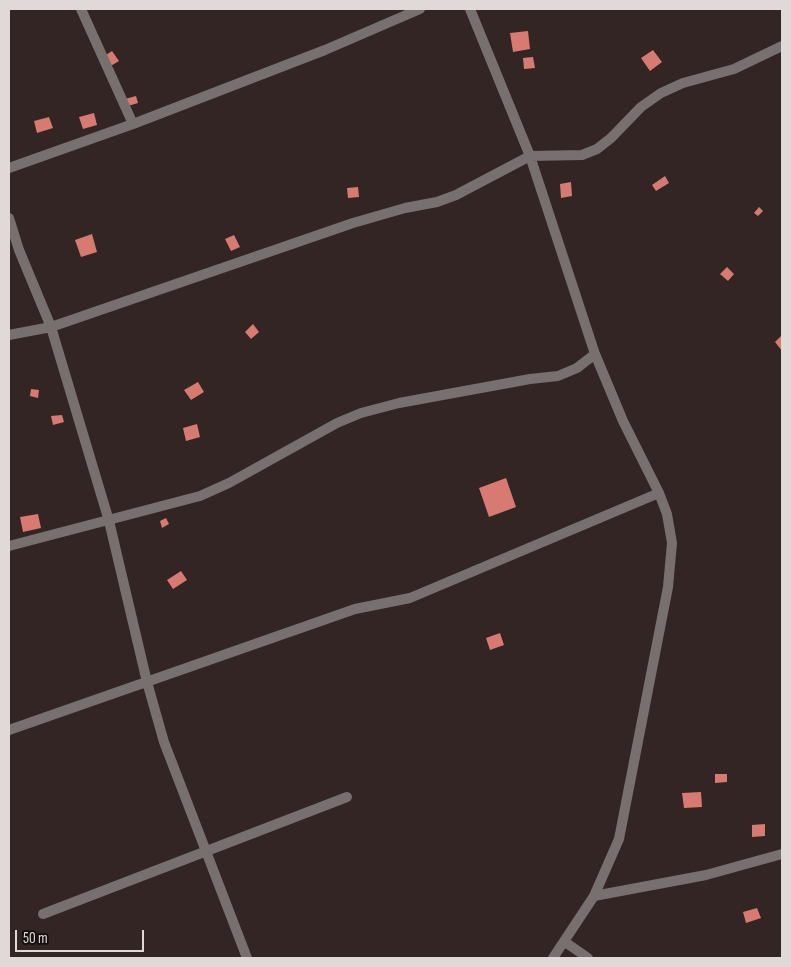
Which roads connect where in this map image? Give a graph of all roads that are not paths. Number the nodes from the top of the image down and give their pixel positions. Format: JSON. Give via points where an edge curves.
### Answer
{"nodes":[{"id":1,"x":81,"y":9,"type":"edge"},
{"id":2,"x":420,"y":9,"type":"edge"},
{"id":3,"x":470,"y":9,"type":"edge"},
{"id":4,"x":782,"y":46,"type":"edge"},
{"id":5,"x":133,"y":124,"type":"junction"},
{"id":6,"x":530,"y":156,"type":"junction"},
{"id":7,"x":9,"y":168,"type":"edge"},
{"id":8,"x":9,"y":218,"type":"edge"},
{"id":9,"x":51,"y":327,"type":"junction"},
{"id":10,"x":9,"y":335,"type":"edge"},
{"id":11,"x":595,"y":354,"type":"junction"},
{"id":12,"x":660,"y":494,"type":"junction"},
{"id":13,"x":109,"y":520,"type":"junction"},
{"id":14,"x":9,"y":546,"type":"edge"},
{"id":15,"x":147,"y":682,"type":"junction"},
{"id":16,"x":9,"y":730,"type":"edge"},
{"id":17,"x":347,"y":797,"type":"dead end"},
{"id":18,"x":205,"y":853,"type":"junction"},
{"id":19,"x":782,"y":854,"type":"edge"},
{"id":20,"x":594,"y":896,"type":"junction"},
{"id":21,"x":43,"y":914,"type":"dead end"},
{"id":22,"x":565,"y":942,"type":"junction"},
{"id":23,"x":247,"y":958,"type":"edge"},
{"id":24,"x":553,"y":958,"type":"edge"},
{"id":25,"x":588,"y":958,"type":"edge"}],
"edges":[{"from":1,"to":5,"type":"street"},
{"from":2,"to":5,"type":"street","via":[[325,50]]},
{"from":3,"to":6,"type":"street"},
{"from":4,"to":6,"type":"street","via":[[734,69],[683,83],[661,93],[641,107],[597,149],[582,155]]},
{"from":5,"to":7,"type":"street"},
{"from":6,"to":9,"type":"street","via":[[437,202],[353,223]]},
{"from":6,"to":11,"type":"street"},
{"from":8,"to":9,"type":"street"},
{"from":9,"to":10,"type":"street"},
{"from":9,"to":13,"type":"street"},
{"from":11,"to":12,"type":"street","via":[[622,421]]},
{"from":11,"to":13,"type":"street","via":[[577,368],[558,376],[399,402],[361,413],[200,496]]},
{"from":12,"to":15,"type":"street","via":[[410,598],[355,609]]},
{"from":12,"to":20,"type":"street","via":[[672,542],[668,587],[621,831]]},
{"from":13,"to":14,"type":"street"},
{"from":13,"to":15,"type":"street"},
{"from":15,"to":16,"type":"street"},
{"from":15,"to":18,"type":"street","via":[[164,742]]},
{"from":17,"to":18,"type":"street"},
{"from":18,"to":21,"type":"street"},
{"from":18,"to":23,"type":"street"},
{"from":19,"to":20,"type":"street","via":[[706,875]]},
{"from":20,"to":22,"type":"street"},
{"from":22,"to":24,"type":"street"},
{"from":22,"to":25,"type":"street"}]}
